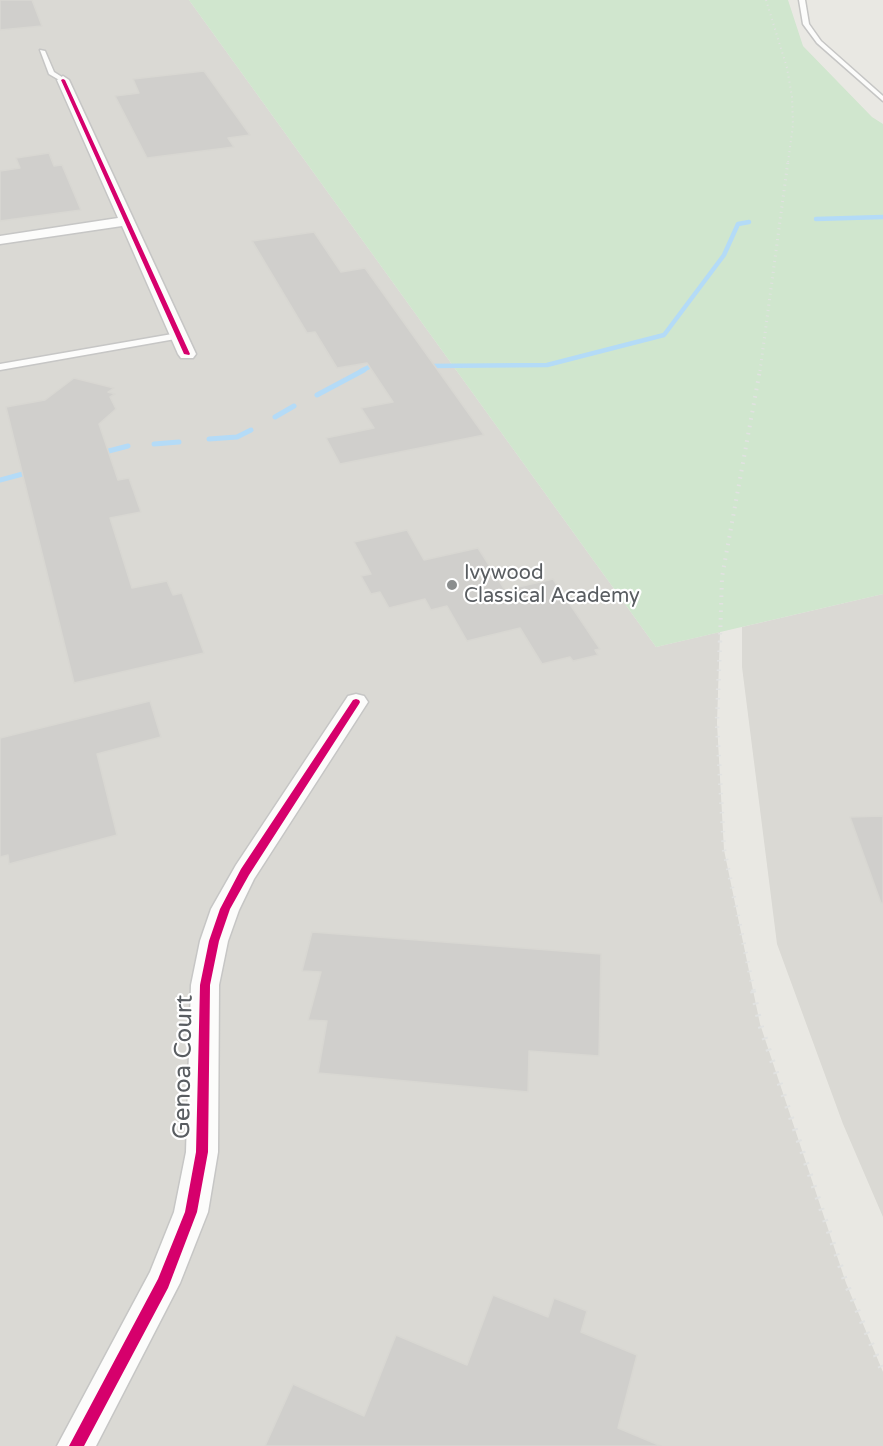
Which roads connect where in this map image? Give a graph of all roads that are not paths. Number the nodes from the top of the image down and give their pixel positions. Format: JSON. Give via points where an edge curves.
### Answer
{"nodes":[{"id":1,"x":802,"y":0,"type":"edge"},
{"id":2,"x":42,"y":51,"type":"dead end"},
{"id":3,"x":63,"y":80,"type":"joint"},
{"id":4,"x":873,"y":88,"type":"junction"},
{"id":5,"x":883,"y":88,"type":"edge"},
{"id":6,"x":883,"y":99,"type":"edge"},
{"id":7,"x":126,"y":221,"type":"junction"},
{"id":8,"x":0,"y":240,"type":"edge"},
{"id":9,"x":178,"y":336,"type":"junction"},
{"id":10,"x":186,"y":354,"type":"dead end"},
{"id":11,"x":0,"y":367,"type":"edge"},
{"id":12,"x":356,"y":702,"type":"dead end"},
{"id":13,"x":76,"y":1446,"type":"edge"}],
"edges":[{"from":1,"to":4,"type":"lane","via":[[806,24],[819,42]]},
{"from":2,"to":3,"type":"lane","via":[[51,73]]},
{"from":3,"to":7,"type":"street"},
{"from":4,"to":5,"type":"lane"},
{"from":4,"to":6,"type":"lane"},
{"from":7,"to":8,"type":"street"},
{"from":7,"to":9,"type":"street"},
{"from":9,"to":10,"type":"street"},
{"from":9,"to":11,"type":"lane"},
{"from":12,"to":13,"type":"street","name":"Genoa Court","via":[[225,909],[205,985],[202,1152],[191,1212],[163,1283]]}]}
